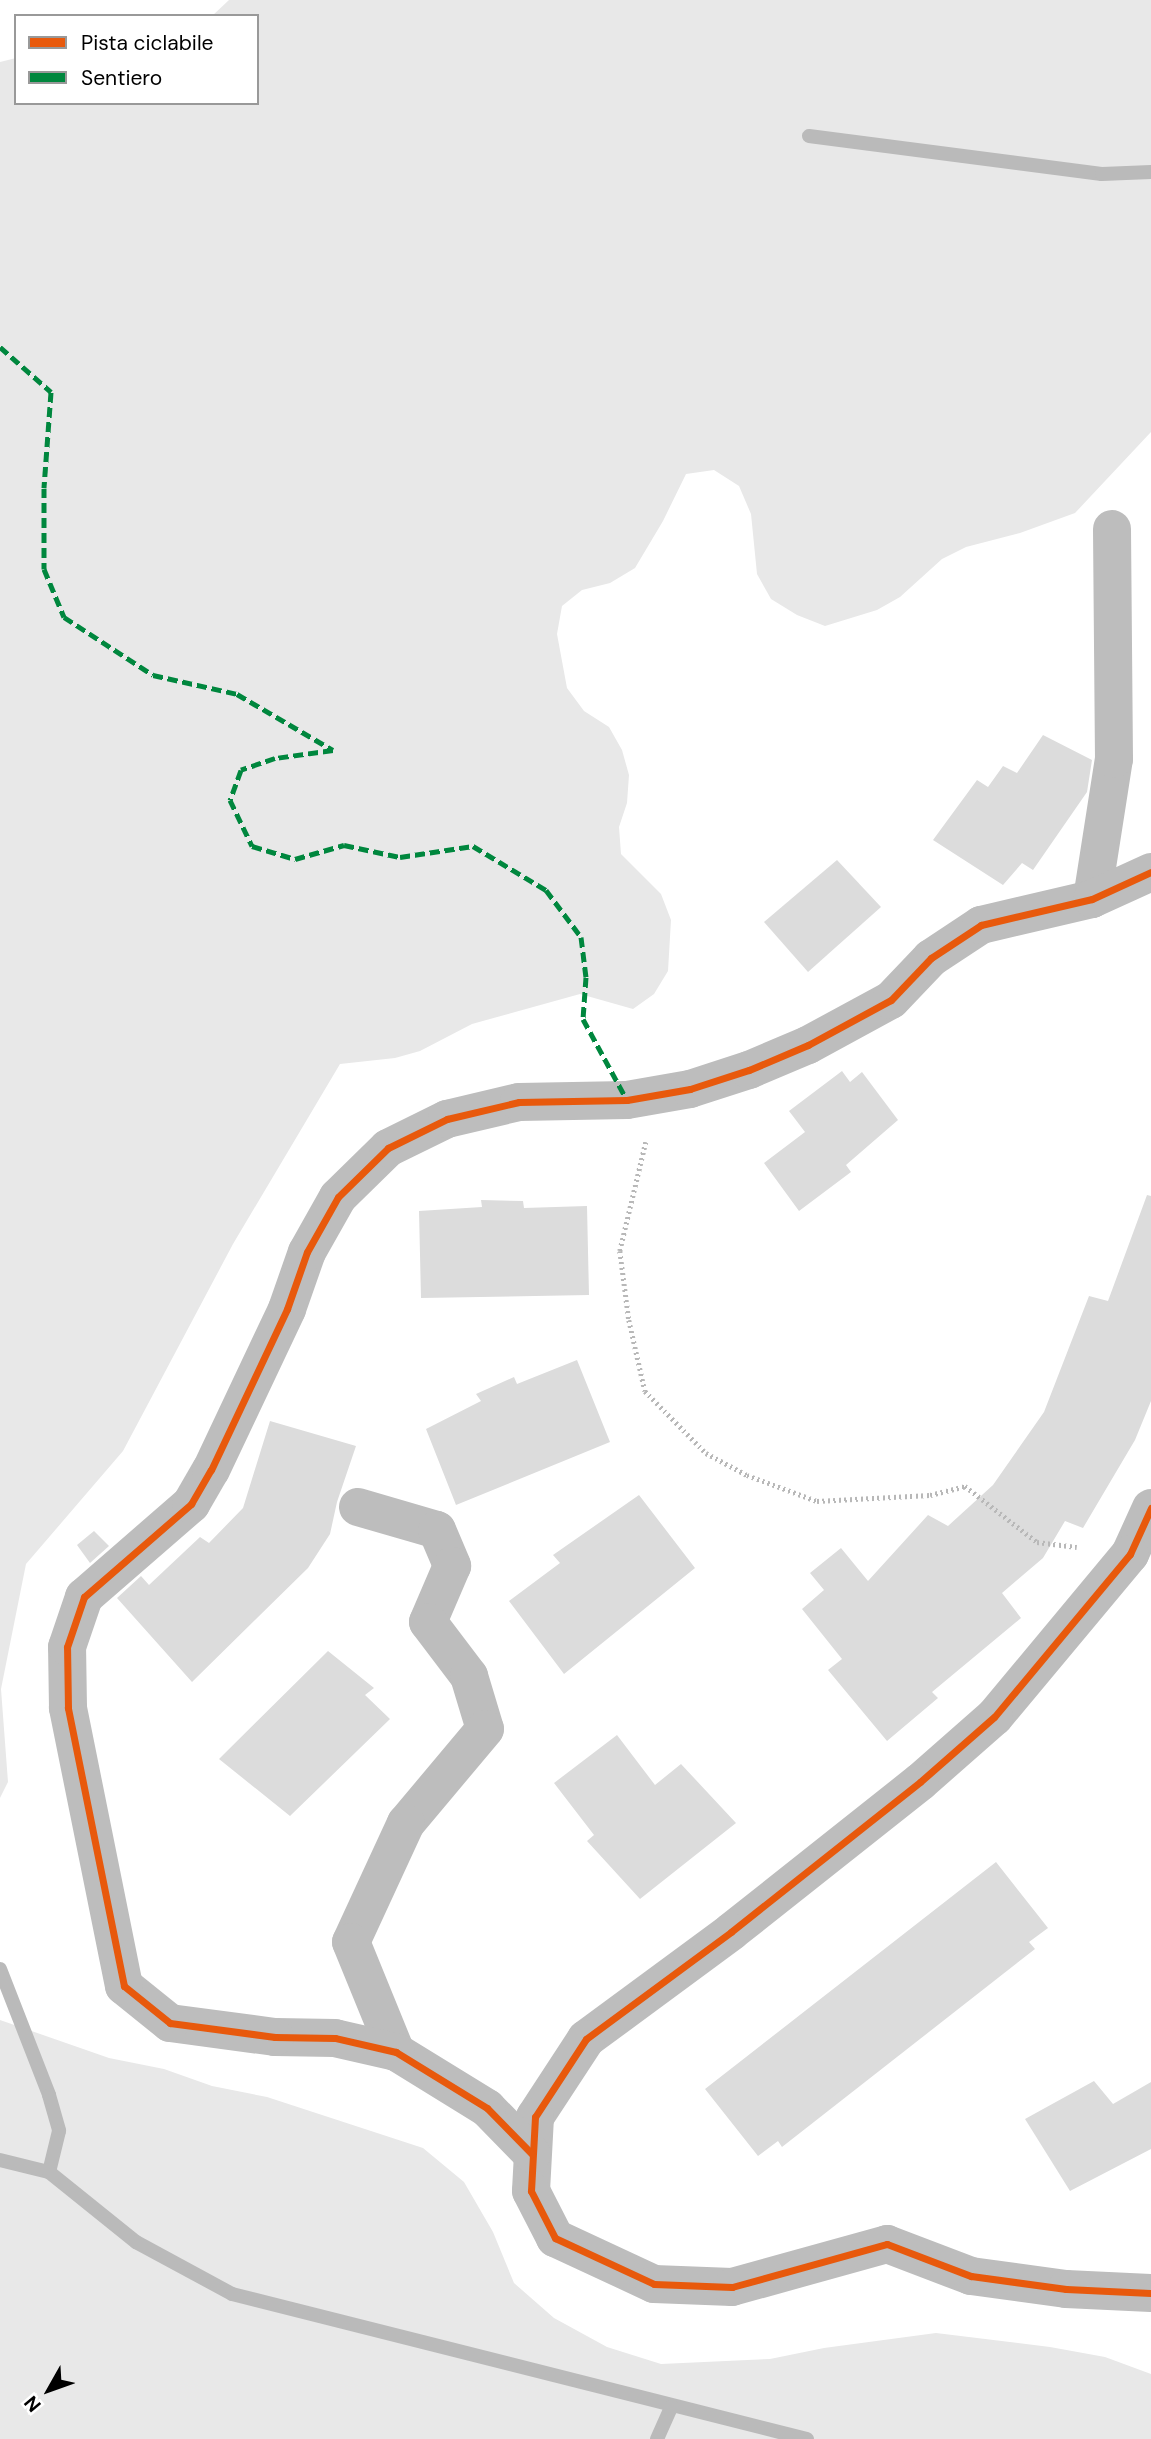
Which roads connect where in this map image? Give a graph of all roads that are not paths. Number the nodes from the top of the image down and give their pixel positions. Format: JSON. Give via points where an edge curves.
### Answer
{"nodes":[{"id":1,"x":1112,"y":529,"type":"dead end"},
{"id":2,"x":1151,"y":872,"type":"edge"},
{"id":3,"x":1092,"y":900,"type":"junction"},
{"id":4,"x":358,"y":1507,"type":"dead end"},
{"id":5,"x":1151,"y":1508,"type":"edge"},
{"id":6,"x":396,"y":2052,"type":"junction"},
{"id":7,"x":533,"y":2154,"type":"junction"},
{"id":8,"x":1151,"y":2292,"type":"edge"}],
"edges":[{"from":1,"to":3,"type":"street","via":[[1114,759]]},
{"from":2,"to":3,"type":"street"},
{"from":3,"to":6,"type":"street","via":[[981,925],[932,958],[891,1000],[808,1045],[749,1070],[690,1089],[626,1100],[519,1102],[447,1119],[388,1148],[338,1197],[307,1252],[287,1309],[191,1504],[84,1597],[67,1647],[68,1707],[124,1986],[170,2023],[275,2037],[335,2038]]},
{"from":4,"to":6,"type":"street","via":[[437,1530],[452,1566],[428,1622],[470,1676],[485,1729],[406,1823],[351,1942]]},
{"from":5,"to":7,"type":"street","via":[[1130,1554],[994,1717],[731,1932],[586,2039],[535,2117]]},
{"from":6,"to":7,"type":"street","via":[[487,2108]]},
{"from":7,"to":8,"type":"street","via":[[531,2191],[555,2238],[654,2284],[732,2287],[887,2244],[971,2276],[1066,2289]]}]}
